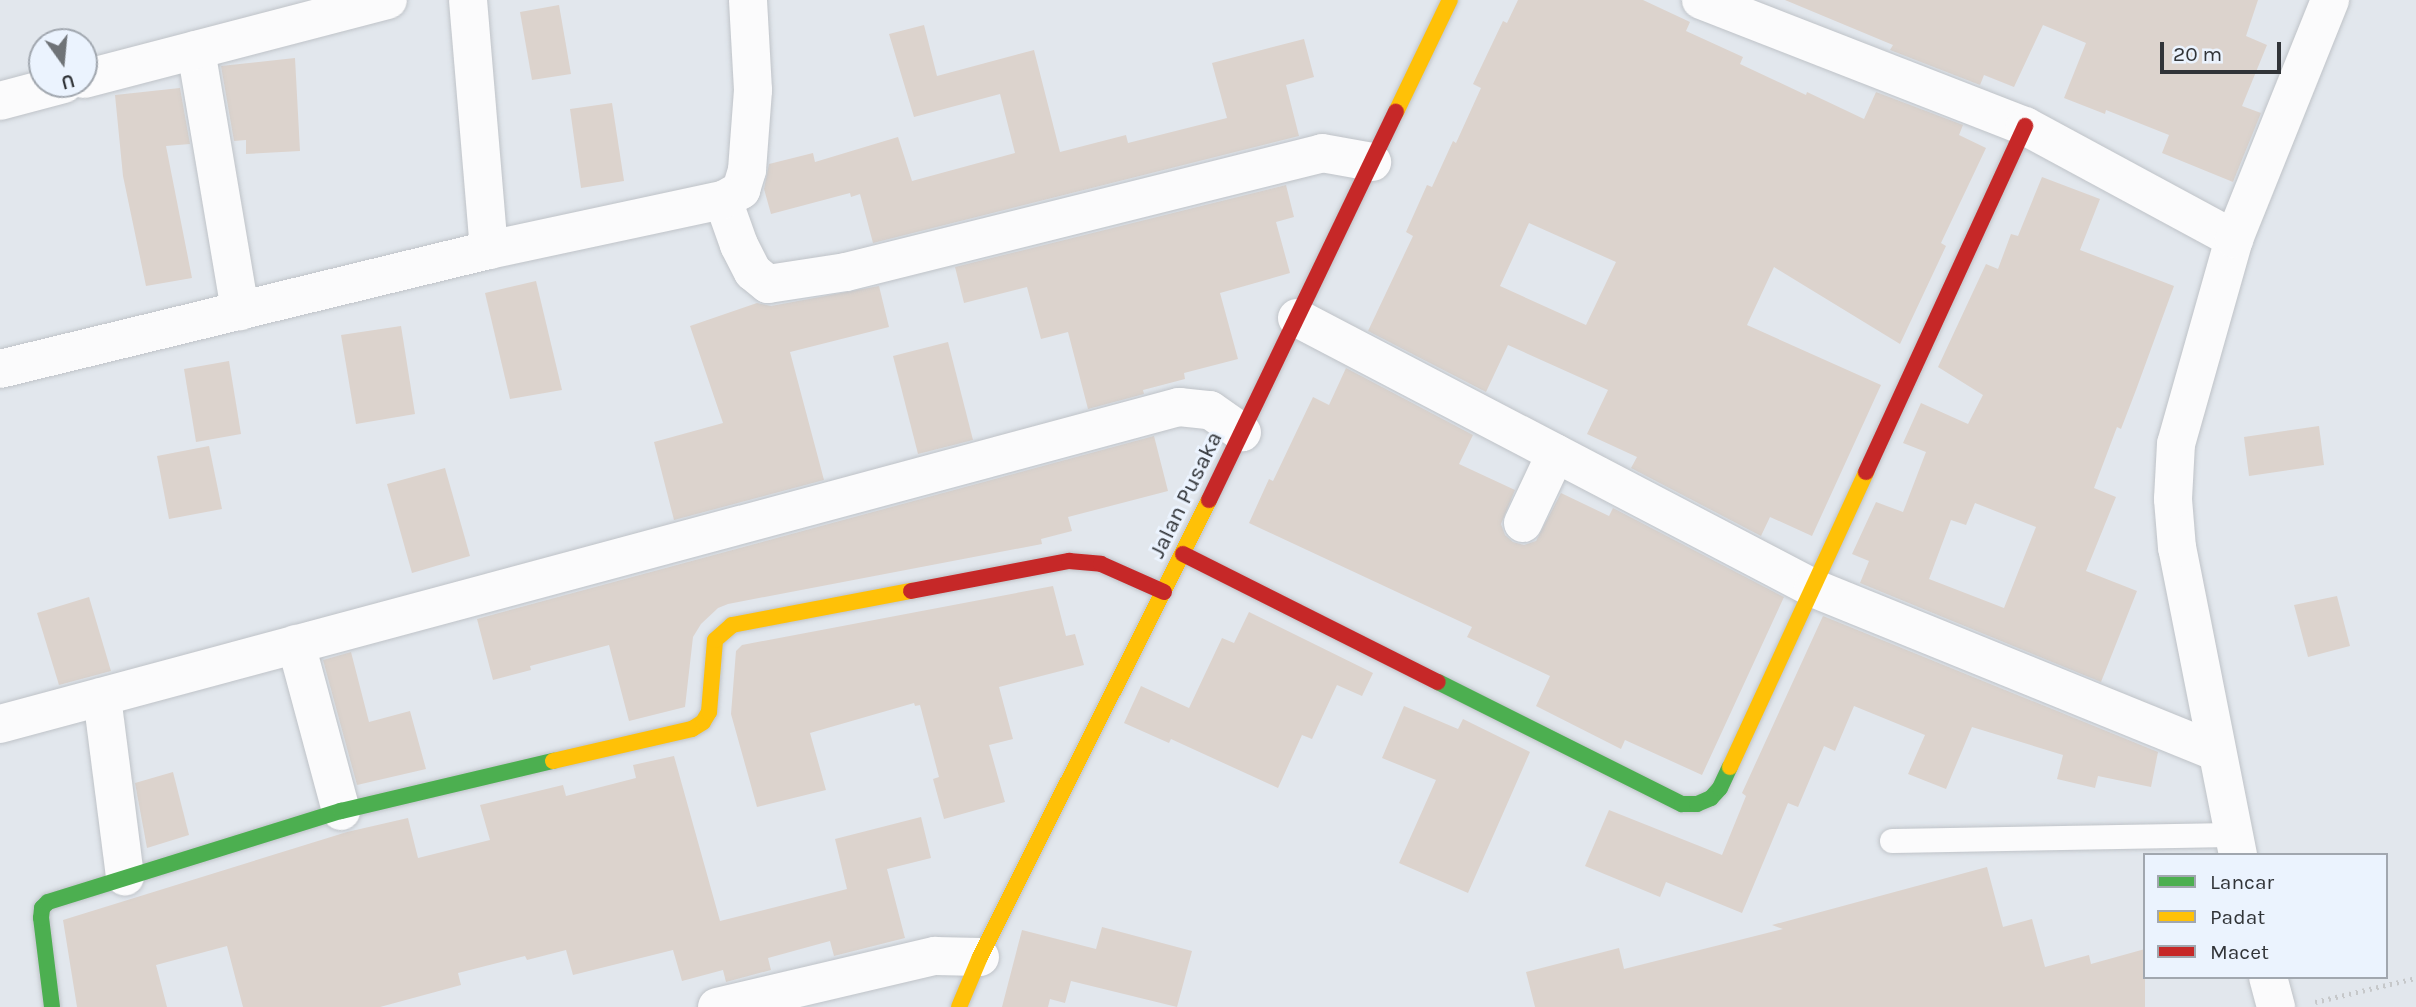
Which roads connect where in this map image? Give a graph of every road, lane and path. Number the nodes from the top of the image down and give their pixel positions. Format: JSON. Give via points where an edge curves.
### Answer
{"nodes":[{"id":1,"x":388,"y":0,"type":"edge"},
{"id":2,"x":468,"y":0,"type":"edge"},
{"id":3,"x":748,"y":0,"type":"edge"},
{"id":4,"x":1450,"y":0,"type":"edge"},
{"id":5,"x":1701,"y":0,"type":"edge"},
{"id":6,"x":2330,"y":0,"type":"edge"},
{"id":7,"x":196,"y":50,"type":"junction"},
{"id":8,"x":98,"y":75,"type":"edge"},
{"id":9,"x":28,"y":94,"type":"edge"},
{"id":10,"x":0,"y":101,"type":"edge"},
{"id":11,"x":2025,"y":126,"type":"junction"},
{"id":12,"x":1372,"y":162,"type":"junction"},
{"id":13,"x":723,"y":200,"type":"junction"},
{"id":14,"x":2234,"y":239,"type":"junction"},
{"id":15,"x":489,"y":250,"type":"junction"},
{"id":16,"x":240,"y":311,"type":"junction"},
{"id":17,"x":1297,"y":318,"type":"junction"},
{"id":18,"x":0,"y":369,"type":"edge"},
{"id":19,"x":1242,"y":432,"type":"junction"},
{"id":20,"x":1556,"y":453,"type":"junction"},
{"id":21,"x":1523,"y":523,"type":"dead end"},
{"id":22,"x":1183,"y":554,"type":"junction"},
{"id":23,"x":1813,"y":588,"type":"junction"},
{"id":24,"x":1164,"y":592,"type":"junction"},
{"id":25,"x":296,"y":644,"type":"junction"},
{"id":26,"x":102,"y":697,"type":"junction"},
{"id":27,"x":0,"y":724,"type":"edge"},
{"id":28,"x":2216,"y":752,"type":"junction"},
{"id":29,"x":341,"y":811,"type":"junction"},
{"id":30,"x":1892,"y":841,"type":"dead end"},
{"id":31,"x":2236,"y":845,"type":"edge"},
{"id":32,"x":125,"y":877,"type":"junction"},
{"id":33,"x":980,"y":957,"type":"junction"},
{"id":34,"x":2416,"y":978,"type":"edge"},
{"id":35,"x":2270,"y":979,"type":"edge"},
{"id":36,"x":2292,"y":1005,"type":"edge"},
{"id":37,"x":52,"y":1007,"type":"edge"},
{"id":38,"x":717,"y":1007,"type":"edge"},
{"id":39,"x":959,"y":1007,"type":"edge"}],
"edges":[{"from":1,"to":7,"type":"street"},
{"from":2,"to":15,"type":"street"},
{"from":3,"to":13,"type":"street","via":[[753,90],[747,170],[741,190]]},
{"from":4,"to":12,"type":"street","name":"Jalan Pusaka"},
{"from":5,"to":11,"type":"street"},
{"from":6,"to":14,"type":"street"},
{"from":7,"to":8,"type":"street"},
{"from":7,"to":16,"type":"street"},
{"from":9,"to":10,"type":"street"},
{"from":11,"to":14,"type":"street"},
{"from":11,"to":23,"type":"street"},
{"from":12,"to":13,"type":"street","via":[[1322,152],[846,272],[768,284],[748,263]]},
{"from":12,"to":17,"type":"street","name":"Jalan Pusaka"},
{"from":13,"to":15,"type":"street"},
{"from":14,"to":28,"type":"street","via":[[2176,444],[2173,499],[2177,548]]},
{"from":15,"to":16,"type":"street"},
{"from":16,"to":18,"type":"street"},
{"from":17,"to":19,"type":"street","name":"Jalan Pusaka"},
{"from":17,"to":20,"type":"street"},
{"from":19,"to":22,"type":"street","name":"Jalan Pusaka"},
{"from":19,"to":25,"type":"street","via":[[1210,410],[1179,407]]},
{"from":20,"to":21,"type":"street"},
{"from":20,"to":23,"type":"street"},
{"from":22,"to":23,"type":"street","via":[[1682,804],[1697,804],[1720,788]]},
{"from":22,"to":24,"type":"street","name":"Jalan Pusaka"},
{"from":23,"to":28,"type":"street"},
{"from":24,"to":29,"type":"street","via":[[1101,564],[1069,561],[732,625],[715,640],[709,712],[692,729]]},
{"from":24,"to":33,"type":"street","name":"Jalan Pusaka"},
{"from":25,"to":26,"type":"street"},
{"from":25,"to":29,"type":"street"},
{"from":26,"to":27,"type":"street"},
{"from":26,"to":32,"type":"street"},
{"from":28,"to":31,"type":"street"},
{"from":29,"to":32,"type":"street"},
{"from":30,"to":31,"type":"lane"},
{"from":32,"to":37,"type":"street","via":[[48,902],[42,908]]},
{"from":33,"to":38,"type":"street","via":[[934,956]]},
{"from":33,"to":39,"type":"street","name":"Jalan Pusaka"},
{"from":34,"to":36,"type":"path"},
{"from":35,"to":36,"type":"street"}]}
